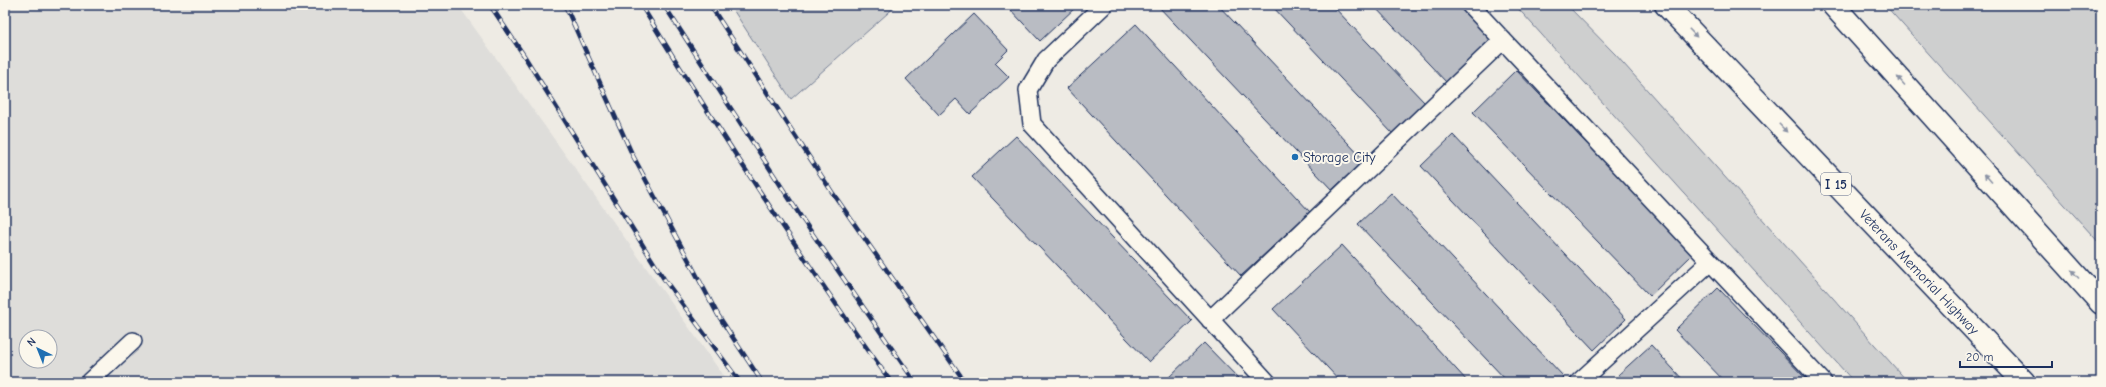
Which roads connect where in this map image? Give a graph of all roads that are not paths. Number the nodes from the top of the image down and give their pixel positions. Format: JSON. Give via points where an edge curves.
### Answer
{"nodes":[{"id":1,"x":1104,"y":5,"type":"edge"},
{"id":2,"x":1470,"y":5,"type":"edge"},
{"id":3,"x":1666,"y":5,"type":"edge"},
{"id":4,"x":1833,"y":5,"type":"edge"},
{"id":5,"x":1503,"y":40,"type":"junction"},
{"id":6,"x":1710,"y":262,"type":"junction"},
{"id":7,"x":2101,"y":303,"type":"edge"},
{"id":8,"x":1210,"y":320,"type":"junction"},
{"id":9,"x":133,"y":341,"type":"dead end"},
{"id":10,"x":2006,"y":362,"type":"junction"},
{"id":11,"x":88,"y":382,"type":"edge"},
{"id":12,"x":1267,"y":382,"type":"edge"},
{"id":13,"x":1579,"y":382,"type":"edge"},
{"id":14,"x":1823,"y":382,"type":"edge"},
{"id":15,"x":2018,"y":382,"type":"edge"},
{"id":16,"x":2024,"y":382,"type":"edge"}],
"edges":[{"from":1,"to":8,"type":"lane","via":[[1046,60],[1028,90],[1032,124]]},
{"from":2,"to":5,"type":"lane"},
{"from":3,"to":10,"type":"highway","name":"Veterans Memorial Highway","number":"I 15","one_way":true},
{"from":7,"to":4,"type":"highway","one_way":true},
{"from":5,"to":6,"type":"lane"},
{"from":5,"to":8,"type":"lane"},
{"from":6,"to":13,"type":"lane"},
{"from":6,"to":14,"type":"lane"},
{"from":8,"to":12,"type":"lane"},
{"from":9,"to":11,"type":"lane"},
{"from":10,"to":15,"type":"highway"},
{"from":10,"to":16,"type":"highway","name":"Veterans Memorial Highway","number":"I 15"}]}
